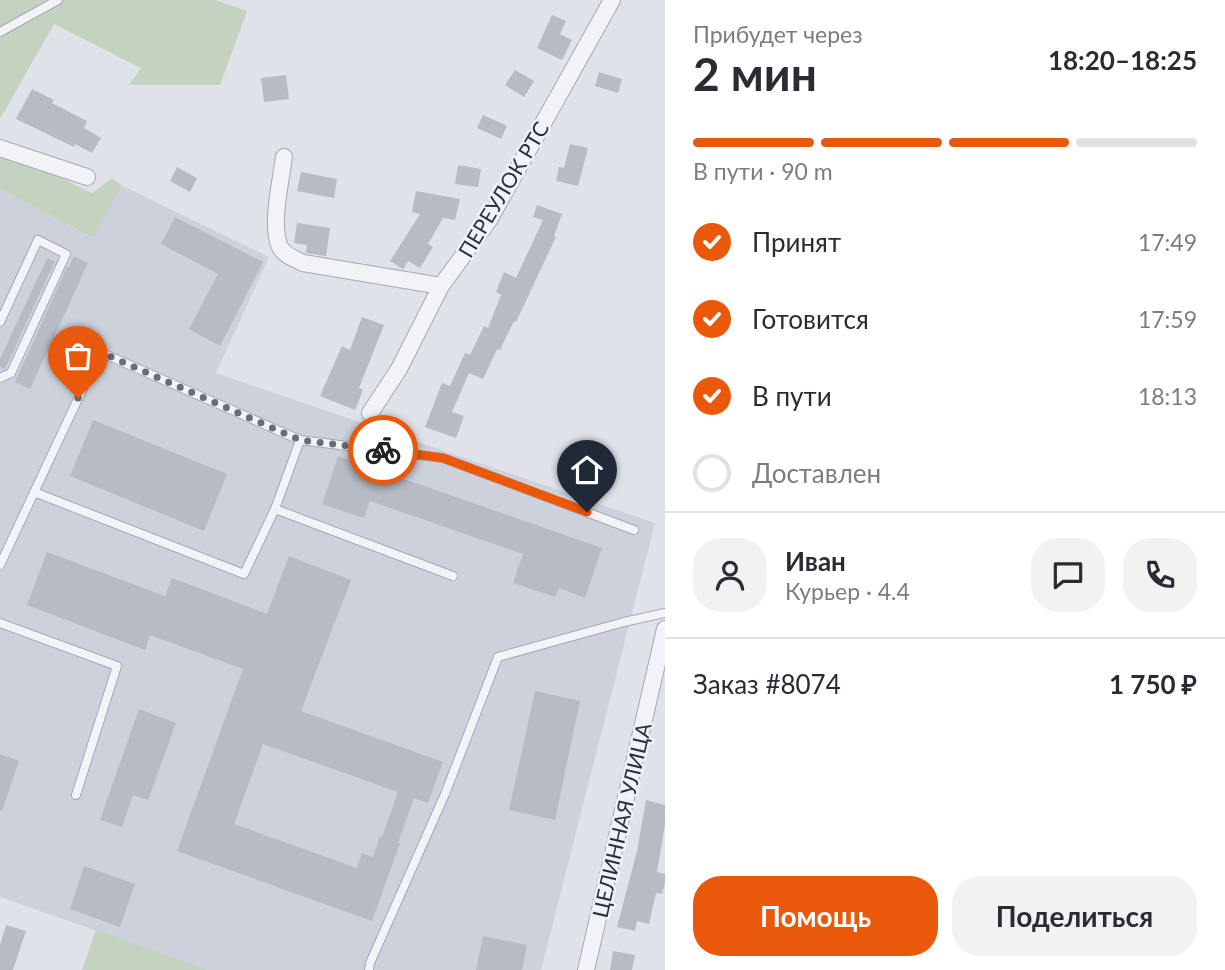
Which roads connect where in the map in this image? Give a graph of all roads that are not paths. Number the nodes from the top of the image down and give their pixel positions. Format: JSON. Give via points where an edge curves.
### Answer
{"nodes":[{"id":1,"x":58,"y":0,"type":"edge"},
{"id":2,"x":612,"y":0,"type":"edge"},
{"id":3,"x":0,"y":32,"type":"edge"},
{"id":4,"x":0,"y":148,"type":"edge"},
{"id":5,"x":284,"y":157,"type":"dead end"},
{"id":6,"x":87,"y":177,"type":"dead end"},
{"id":7,"x":441,"y":286,"type":"junction"},
{"id":8,"x":0,"y":322,"type":"edge"},
{"id":9,"x":0,"y":378,"type":"edge"},
{"id":10,"x":370,"y":413,"type":"dead end"},
{"id":11,"x":300,"y":440,"type":"junction"},
{"id":12,"x":34,"y":492,"type":"junction"},
{"id":13,"x":275,"y":509,"type":"junction"},
{"id":14,"x":634,"y":530,"type":"dead end"},
{"id":15,"x":0,"y":565,"type":"edge"},
{"id":16,"x":453,"y":576,"type":"dead end"},
{"id":17,"x":665,"y":613,"type":"edge"},
{"id":18,"x":0,"y":623,"type":"edge"},
{"id":19,"x":665,"y":629,"type":"edge"},
{"id":20,"x":76,"y":795,"type":"dead end"},
{"id":21,"x":369,"y":970,"type":"edge"},
{"id":22,"x":586,"y":970,"type":"edge"}],
"edges":[{"from":1,"to":3,"type":"lane"},
{"from":2,"to":7,"type":"street","name":"ПЕРЕУЛОК РТС","via":[[488,220]]},
{"from":4,"to":6,"type":"street"},
{"from":5,"to":7,"type":"street","via":[[275,228],[281,248],[290,257]]},
{"from":7,"to":10,"type":"street","name":"ПЕРЕУЛОК РТС","via":[[399,369]]},
{"from":8,"to":9,"type":"lane","via":[[38,240],[66,254],[11,373]]},
{"from":11,"to":12,"type":"lane","via":[[100,352]]},
{"from":11,"to":13,"type":"lane"},
{"from":11,"to":14,"type":"lane","via":[[443,458]]},
{"from":12,"to":13,"type":"lane","via":[[244,574]]},
{"from":12,"to":15,"type":"lane"},
{"from":13,"to":16,"type":"lane"},
{"from":17,"to":21,"type":"lane","via":[[498,657]]},
{"from":18,"to":20,"type":"lane","via":[[117,666]]},
{"from":19,"to":22,"type":"street","name":"ЦЕЛИННАЯ УЛИЦА"}]}
